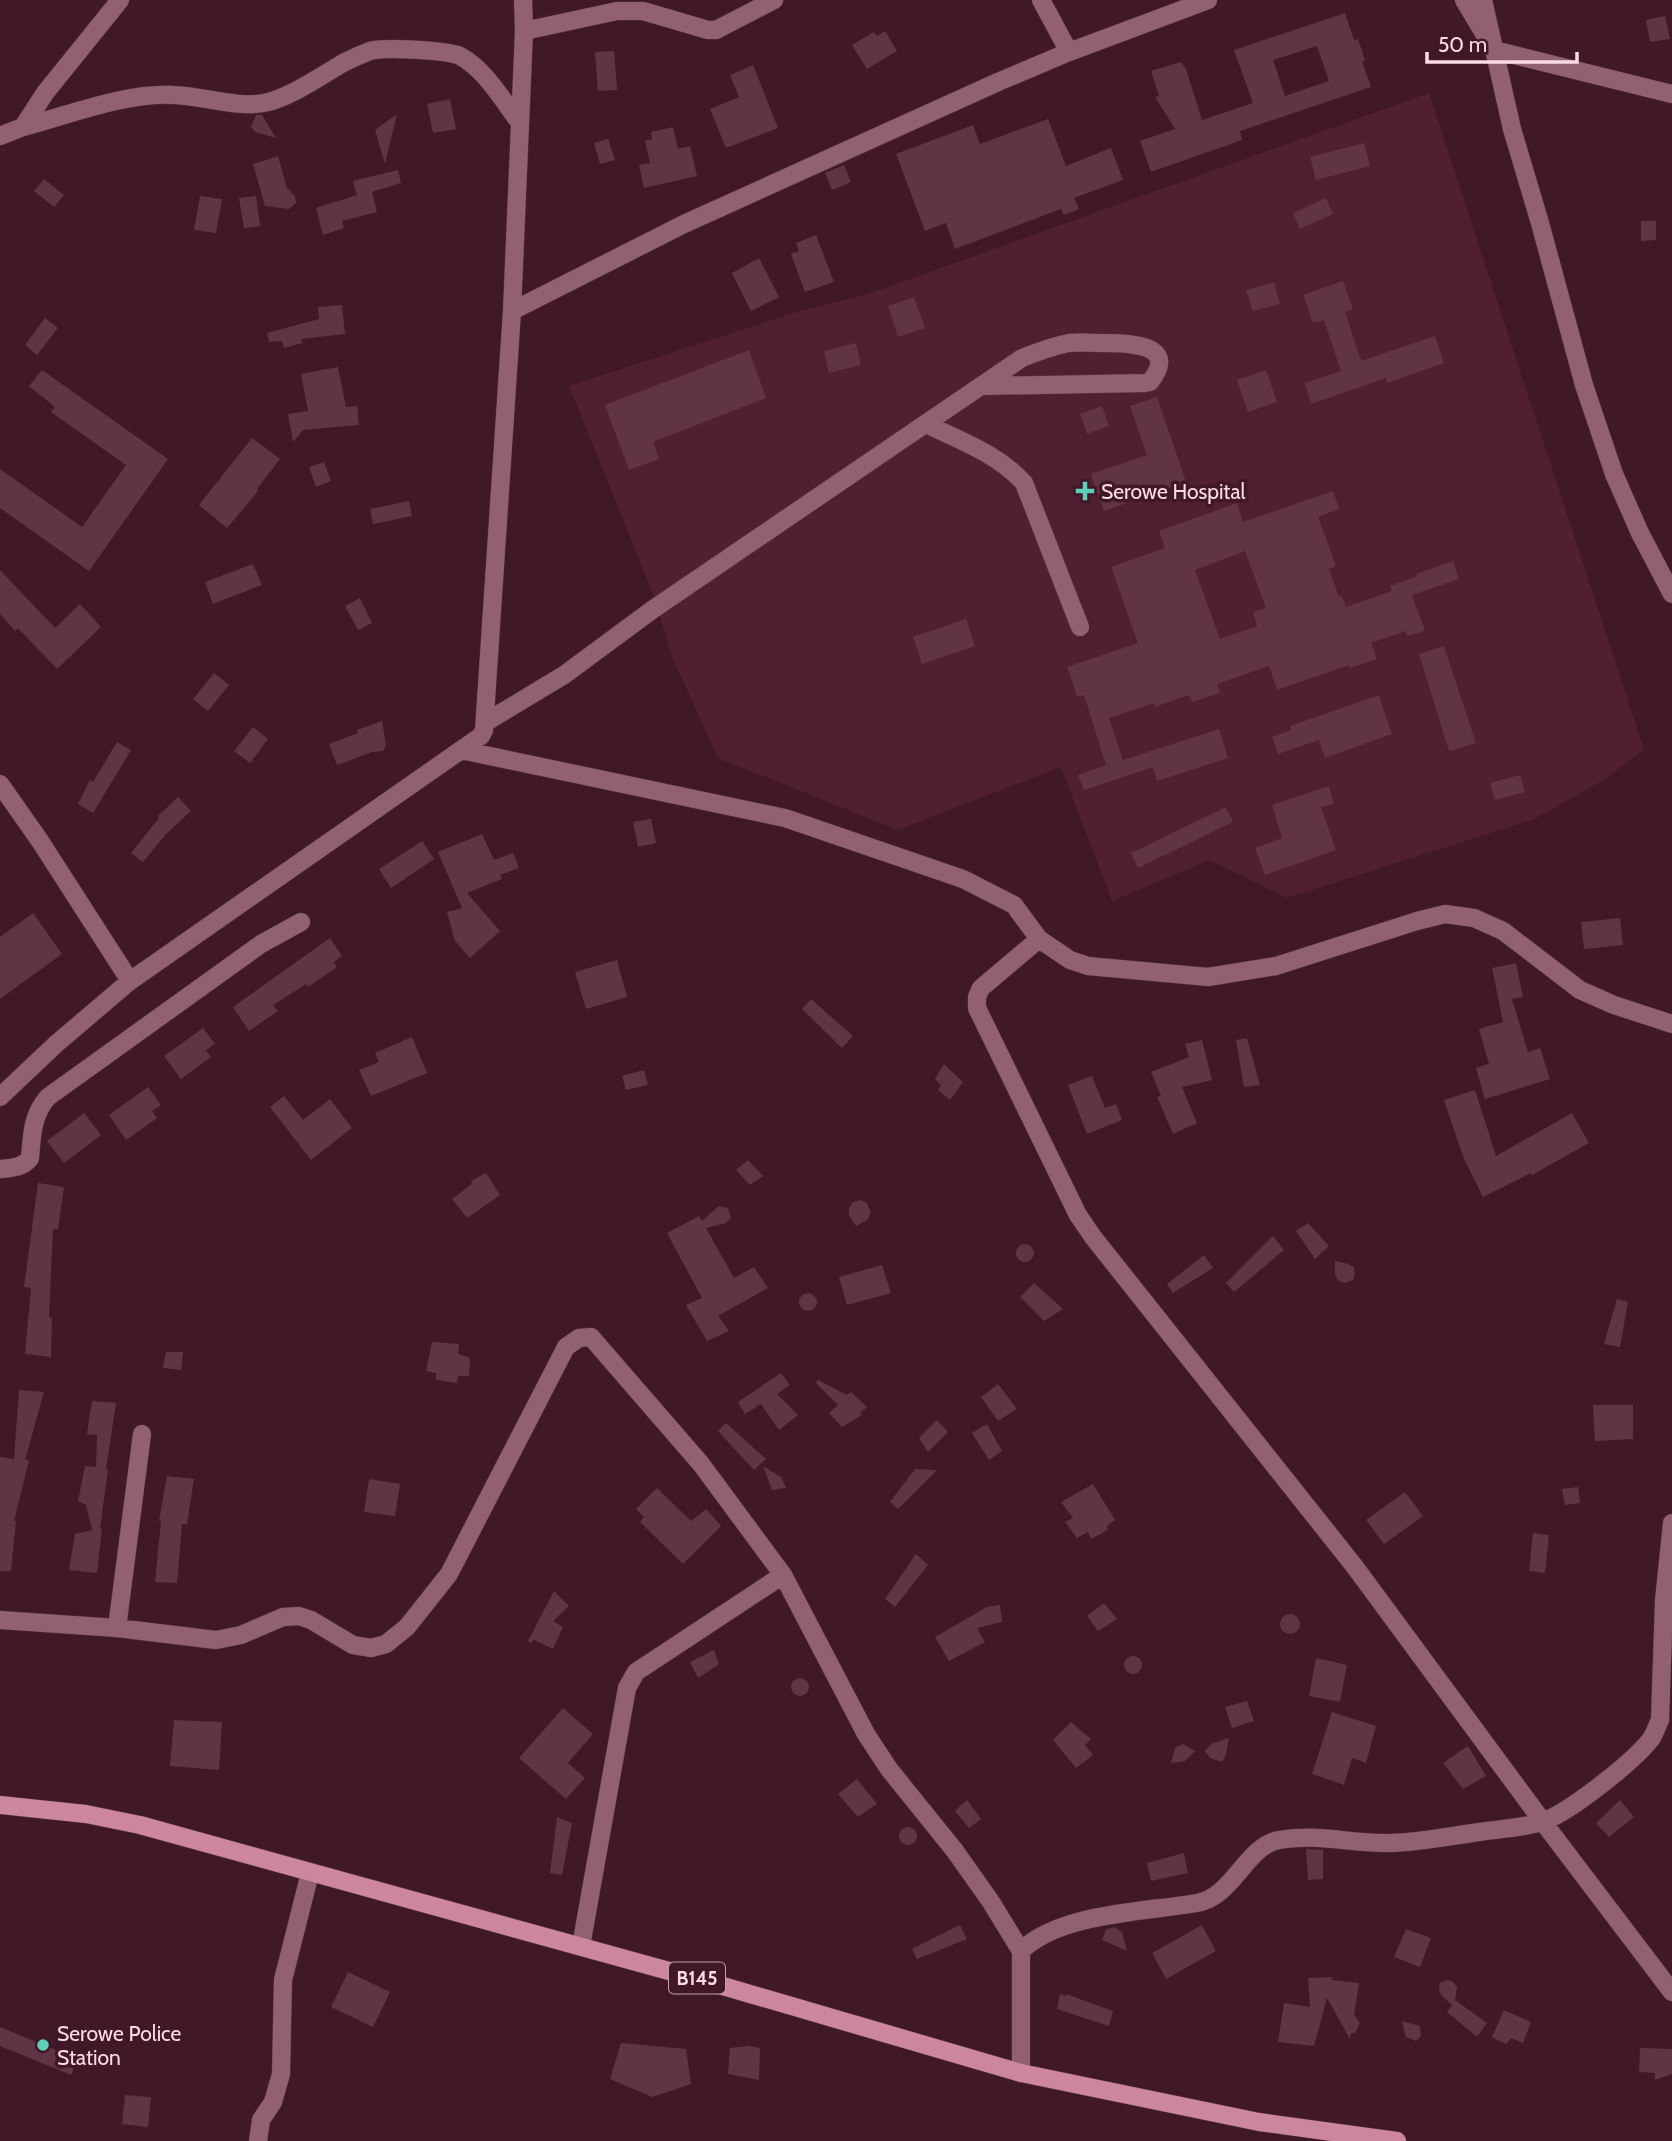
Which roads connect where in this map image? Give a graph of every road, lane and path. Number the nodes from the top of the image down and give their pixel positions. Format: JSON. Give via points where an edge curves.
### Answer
{"nodes":[{"id":1,"x":120,"y":0,"type":"edge"},
{"id":2,"x":523,"y":0,"type":"edge"},
{"id":3,"x":774,"y":0,"type":"edge"},
{"id":4,"x":1041,"y":0,"type":"edge"},
{"id":5,"x":1208,"y":0,"type":"edge"},
{"id":6,"x":1464,"y":0,"type":"edge"},
{"id":7,"x":1483,"y":0,"type":"edge"},
{"id":8,"x":524,"y":31,"type":"junction"},
{"id":9,"x":1494,"y":50,"type":"junction"},
{"id":10,"x":1069,"y":52,"type":"junction"},
{"id":11,"x":1672,"y":94,"type":"edge"},
{"id":12,"x":520,"y":123,"type":"junction"},
{"id":13,"x":23,"y":127,"type":"junction"},
{"id":14,"x":0,"y":136,"type":"edge"},
{"id":15,"x":512,"y":311,"type":"junction"},
{"id":16,"x":983,"y":386,"type":"junction"},
{"id":17,"x":926,"y":424,"type":"junction"},
{"id":18,"x":1672,"y":594,"type":"edge"},
{"id":19,"x":1080,"y":627,"type":"dead end"},
{"id":20,"x":486,"y":722,"type":"junction"},
{"id":21,"x":461,"y":750,"type":"junction"},
{"id":22,"x":0,"y":783,"type":"edge"},
{"id":23,"x":302,"y":922,"type":"dead end"},
{"id":24,"x":1039,"y":939,"type":"junction"},
{"id":25,"x":131,"y":981,"type":"junction"},
{"id":26,"x":1672,"y":1024,"type":"edge"},
{"id":27,"x":0,"y":1097,"type":"edge"},
{"id":28,"x":0,"y":1169,"type":"edge"},
{"id":29,"x":142,"y":1434,"type":"dead end"},
{"id":30,"x":1672,"y":1522,"type":"edge"},
{"id":31,"x":783,"y":1575,"type":"junction"},
{"id":32,"x":0,"y":1620,"type":"edge"},
{"id":33,"x":117,"y":1628,"type":"junction"},
{"id":34,"x":0,"y":1805,"type":"edge"},
{"id":35,"x":1542,"y":1822,"type":"junction"},
{"id":36,"x":310,"y":1873,"type":"junction"},
{"id":37,"x":581,"y":1946,"type":"junction"},
{"id":38,"x":1020,"y":1951,"type":"junction"},
{"id":39,"x":1672,"y":1992,"type":"edge"},
{"id":40,"x":1021,"y":2073,"type":"junction"},
{"id":41,"x":258,"y":2141,"type":"edge"},
{"id":42,"x":1397,"y":2141,"type":"edge"}],
"edges":[{"from":1,"to":13,"type":"street"},
{"from":2,"to":8,"type":"street"},
{"from":3,"to":8,"type":"street","via":[[716,30],[643,11],[617,11]]},
{"from":4,"to":10,"type":"street"},
{"from":5,"to":10,"type":"street"},
{"from":6,"to":9,"type":"street"},
{"from":7,"to":9,"type":"street"},
{"from":8,"to":12,"type":"street"},
{"from":9,"to":11,"type":"street"},
{"from":9,"to":18,"type":"street","via":[[1584,385],[1614,474]]},
{"from":10,"to":15,"type":"street","via":[[684,224]]},
{"from":12,"to":13,"type":"street","via":[[480,73],[458,55],[389,48],[369,51],[264,103],[149,96]]},
{"from":12,"to":15,"type":"street"},
{"from":13,"to":14,"type":"street"},
{"from":15,"to":20,"type":"street"},
{"from":16,"to":16,"type":"street","via":[[1022,358],[1070,343],[1138,345],[1153,351],[1158,360],[1157,371],[1145,383]]},
{"from":16,"to":17,"type":"street"},
{"from":17,"to":19,"type":"street","via":[[991,455],[1024,483]]},
{"from":17,"to":20,"type":"street","via":[[564,674]]},
{"from":20,"to":21,"type":"street","via":[[481,736]]},
{"from":21,"to":24,"type":"street","via":[[785,818],[963,879],[999,896],[1014,905]]},
{"from":21,"to":25,"type":"street"},
{"from":22,"to":25,"type":"street"},
{"from":23,"to":28,"type":"street","via":[[261,944],[48,1097],[34,1117],[30,1158],[22,1166]]},
{"from":24,"to":26,"type":"street","via":[[1088,966],[1208,977],[1276,966],[1445,914],[1474,918],[1503,930],[1580,990]]},
{"from":24,"to":35,"type":"street","via":[[981,988],[977,1008],[1078,1215],[1355,1567]]},
{"from":25,"to":27,"type":"street"},
{"from":29,"to":33,"type":"street"},
{"from":30,"to":35,"type":"street","via":[[1660,1720],[1653,1737],[1587,1796]]},
{"from":31,"to":33,"type":"street","via":[[679,1436],[591,1337],[579,1338],[566,1347],[449,1574],[407,1627],[386,1644],[371,1648],[353,1645],[299,1616],[216,1640]]},
{"from":31,"to":37,"type":"street","via":[[636,1672],[627,1688]]},
{"from":31,"to":38,"type":"street","via":[[866,1734],[991,1902]]},
{"from":32,"to":33,"type":"street"},
{"from":34,"to":36,"type":"main road","number":"B145","via":[[141,1825]]},
{"from":35,"to":38,"type":"street","via":[[1388,1843],[1326,1837],[1276,1840],[1201,1903],[1084,1922],[1040,1935]]},
{"from":35,"to":39,"type":"street"},
{"from":36,"to":37,"type":"main road","number":"B145"},
{"from":36,"to":41,"type":"street","via":[[283,1980],[281,2074],[261,2120]]},
{"from":37,"to":40,"type":"main road","number":"B145"},
{"from":38,"to":40,"type":"street"},
{"from":40,"to":42,"type":"main road","number":"B145","via":[[1259,2122]]}]}
